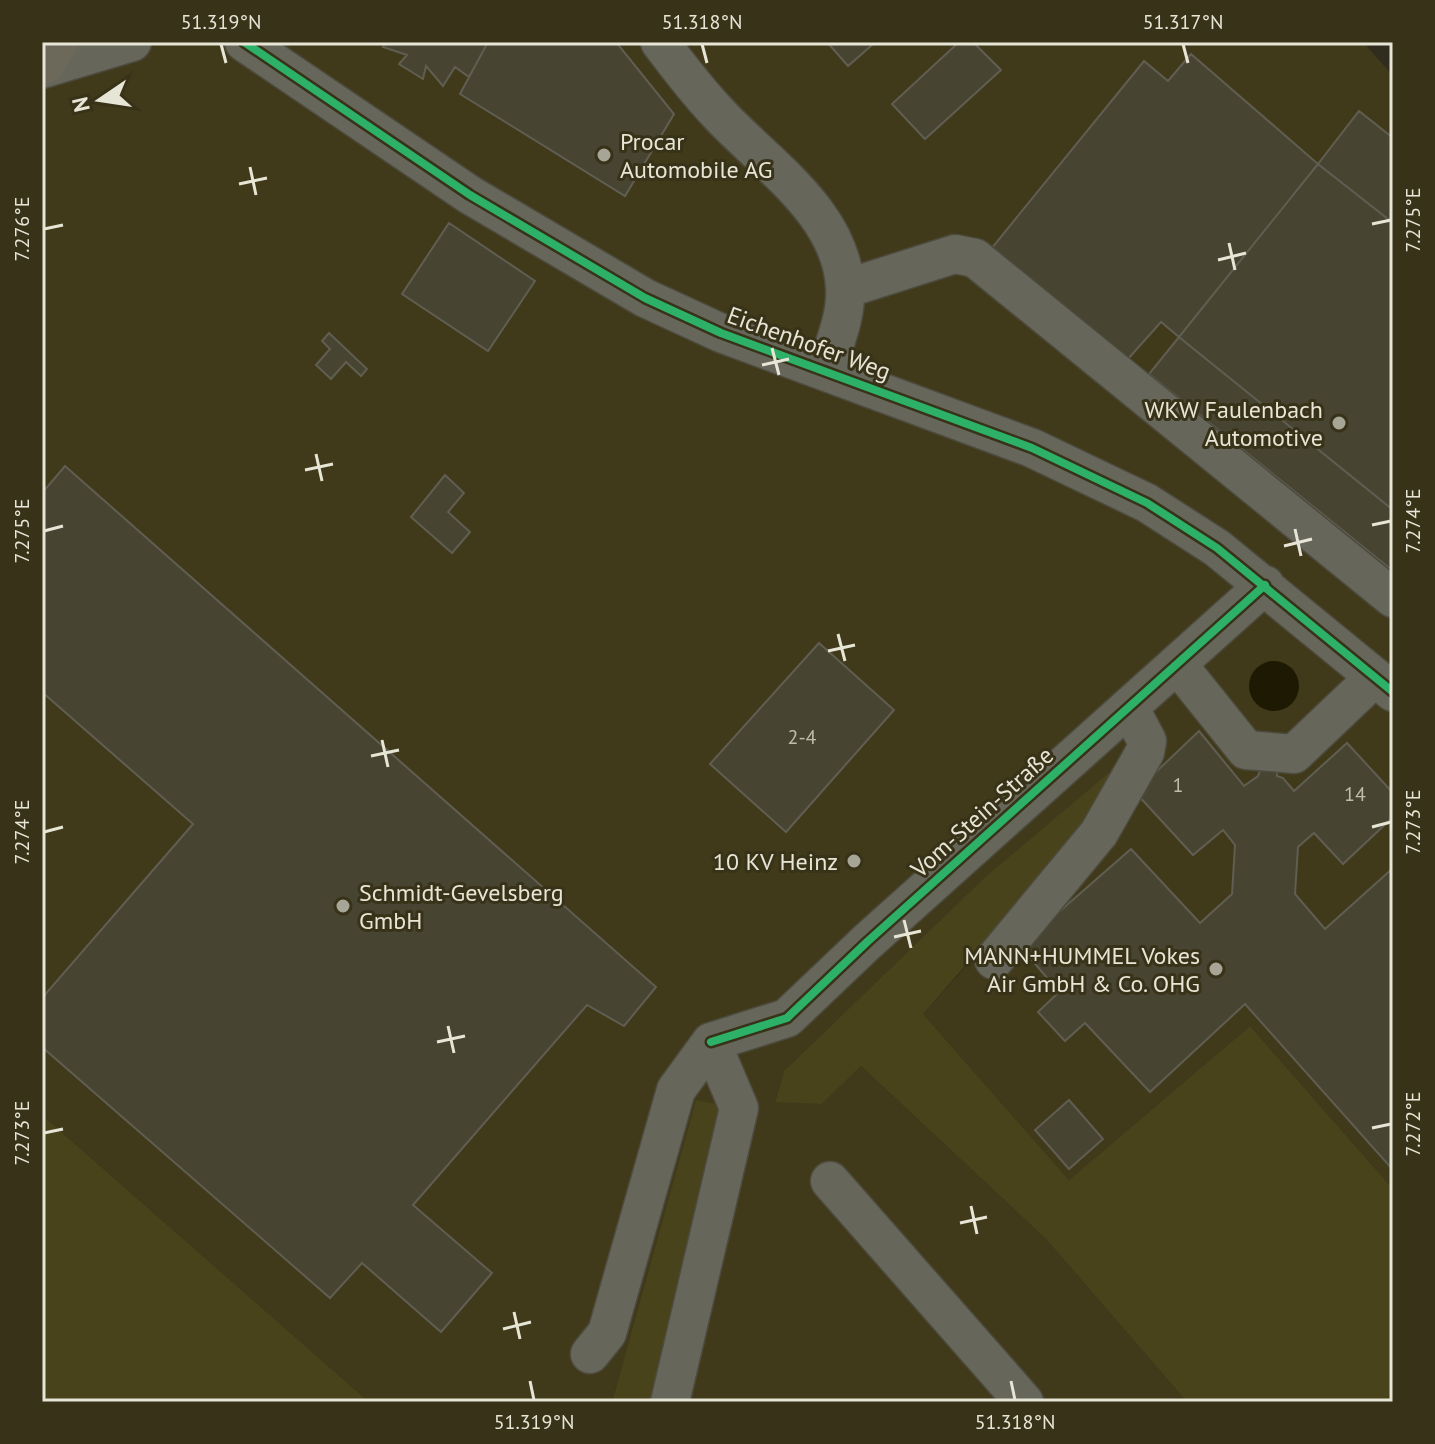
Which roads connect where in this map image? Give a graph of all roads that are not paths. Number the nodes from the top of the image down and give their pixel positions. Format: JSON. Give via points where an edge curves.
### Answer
{"nodes":[{"id":1,"x":56,"y":42,"type":"edge"},
{"id":2,"x":132,"y":42,"type":"edge"},
{"id":3,"x":660,"y":42,"type":"edge"},
{"id":4,"x":239,"y":45,"type":"edge"},
{"id":5,"x":42,"y":66,"type":"edge"},
{"id":6,"x":845,"y":289,"type":"junction"},
{"id":7,"x":826,"y":371,"type":"junction"},
{"id":8,"x":1265,"y":585,"type":"junction"},
{"id":9,"x":1393,"y":598,"type":"edge"},
{"id":10,"x":1177,"y":664,"type":"junction"},
{"id":11,"x":1384,"y":685,"type":"edge"},
{"id":12,"x":1129,"y":707,"type":"junction"},
{"id":13,"x":994,"y":960,"type":"dead end"},
{"id":14,"x":711,"y":1042,"type":"junction"},
{"id":15,"x":830,"y":1181,"type":"dead end"},
{"id":16,"x":590,"y":1354,"type":"dead end"},
{"id":17,"x":670,"y":1402,"type":"edge"},
{"id":18,"x":1024,"y":1402,"type":"edge"}],
"edges":[{"from":1,"to":5,"type":"main road"},
{"from":2,"to":5,"type":"street"},
{"from":3,"to":6,"type":"street","name":"Eichenhofer Weg","via":[[716,111],[815,211],[833,239]]},
{"from":4,"to":7,"type":"street","name":"Eichenhofer Weg","via":[[592,269],[721,333]]},
{"from":6,"to":7,"type":"street","name":"Eichenhofer Weg","via":[[843,317]]},
{"from":6,"to":9,"type":"street","via":[[944,256],[975,258]]},
{"from":7,"to":8,"type":"street","name":"Eichenhofer Weg","via":[[1032,448],[1147,503]]},
{"from":8,"to":10,"type":"street","name":"Vom-Stein-Straße"},
{"from":8,"to":11,"type":"street","name":"Eichenhofer Weg"},
{"from":10,"to":11,"type":"street","via":[[1246,750],[1294,754]]},
{"from":10,"to":12,"type":"street","name":"Vom-Stein-Straße"},
{"from":12,"to":13,"type":"street","via":[[1147,741],[1145,752],[1099,833]]},
{"from":12,"to":14,"type":"street","name":"Vom-Stein-Straße","via":[[787,1018]]},
{"from":14,"to":16,"type":"street","via":[[676,1090],[607,1333]]},
{"from":14,"to":17,"type":"street","via":[[739,1108]]},
{"from":15,"to":18,"type":"street"}]}
